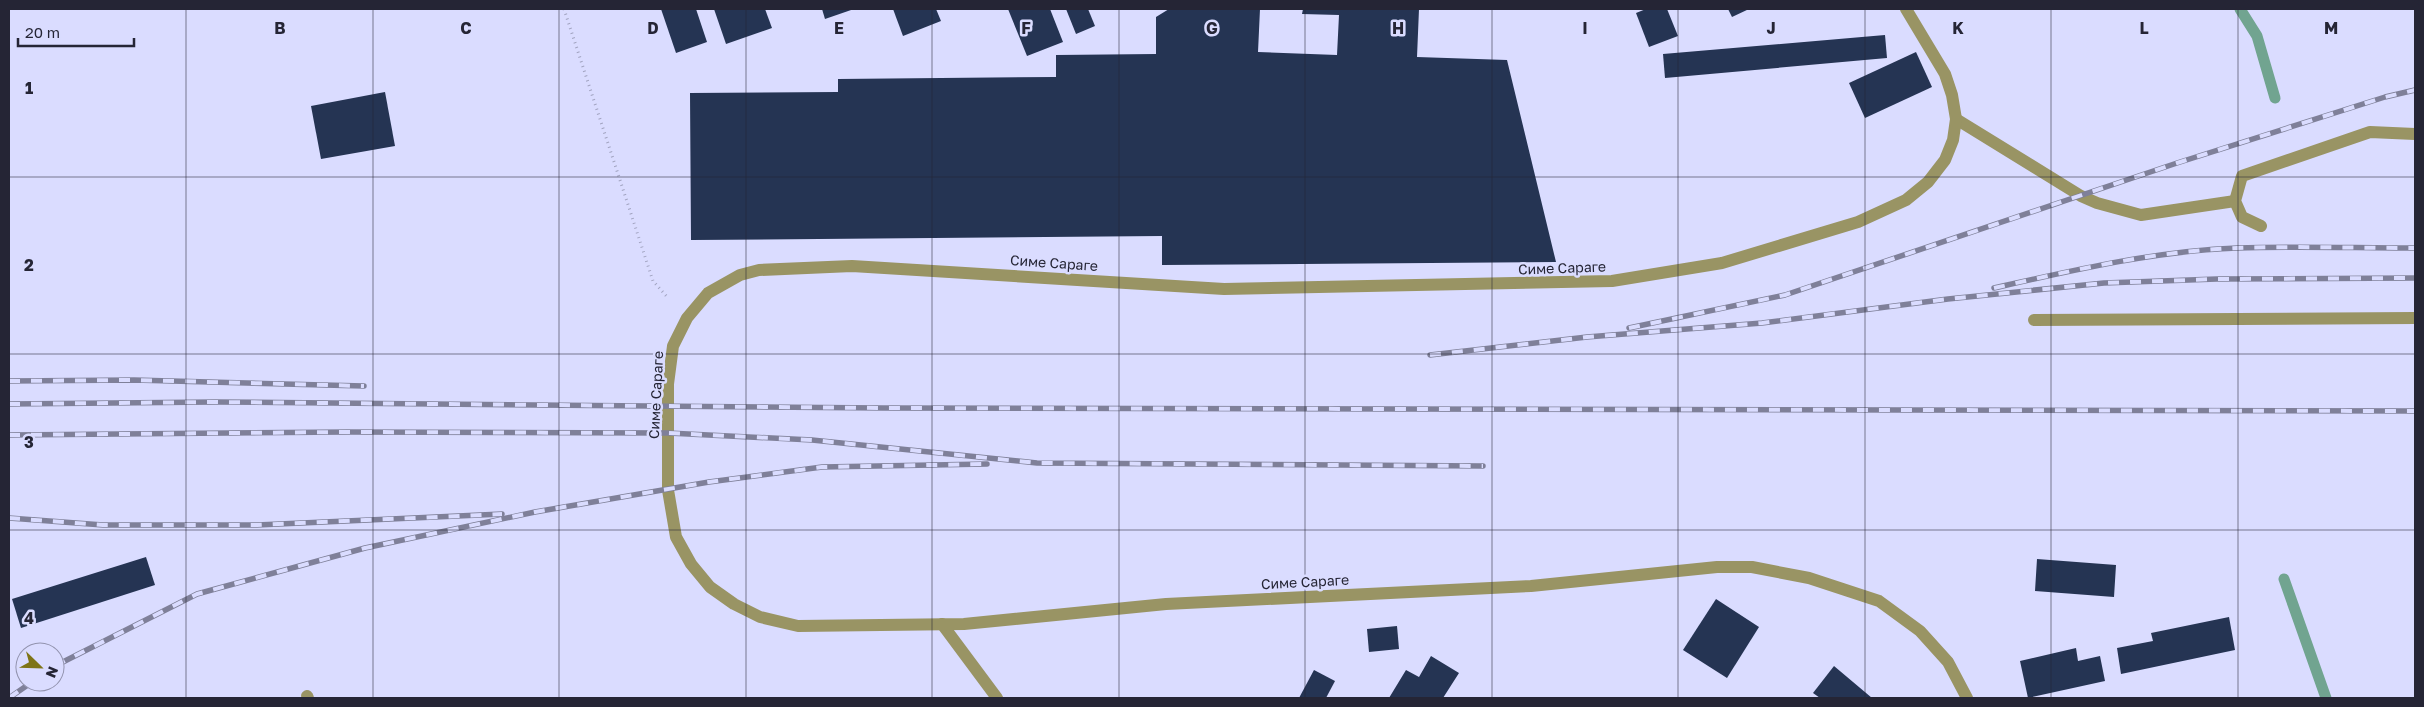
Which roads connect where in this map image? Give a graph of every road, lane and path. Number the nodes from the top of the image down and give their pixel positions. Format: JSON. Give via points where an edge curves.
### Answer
{"nodes":[{"id":1,"x":564,"y":9,"type":"edge"},
{"id":2,"x":1906,"y":9,"type":"edge"},
{"id":3,"x":1956,"y":119,"type":"junction"},
{"id":4,"x":2415,"y":134,"type":"edge"},
{"id":5,"x":2235,"y":201,"type":"junction"},
{"id":6,"x":2261,"y":226,"type":"dead end"},
{"id":7,"x":686,"y":318,"type":"junction"},
{"id":8,"x":2415,"y":318,"type":"edge"},
{"id":9,"x":2034,"y":320,"type":"dead end"},
{"id":10,"x":942,"y":624,"type":"junction"},
{"id":11,"x":997,"y":698,"type":"edge"},
{"id":12,"x":1967,"y":698,"type":"edge"}],
"edges":[{"from":1,"to":7,"type":"path","via":[[653,281]]},
{"from":2,"to":3,"type":"street","name":"Симе Сараге","via":[[1945,74]]},
{"from":3,"to":5,"type":"street","via":[[2097,203],[2141,215]]},
{"from":3,"to":7,"type":"street","name":"Симе Сараге","via":[[1953,140],[1945,160],[1928,182],[1906,200],[1858,222],[1722,263],[1612,281],[1224,289],[852,266],[786,267],[759,270],[724,282],[708,293]]},
{"from":4,"to":5,"type":"street","via":[[2370,132],[2242,176]]},
{"from":5,"to":6,"type":"street","via":[[2242,218]]},
{"from":7,"to":10,"type":"street","name":"Симе Сараге","via":[[670,360],[668,490],[676,537],[699,576],[734,604],[778,623],[816,627]]},
{"from":8,"to":9,"type":"street"},
{"from":10,"to":11,"type":"street"},
{"from":10,"to":12,"type":"street","name":"Симе Сараге","via":[[1166,604],[1531,586],[1718,567],[1752,568],[1810,578],[1879,601],[1920,631],[1948,662]]}]}
